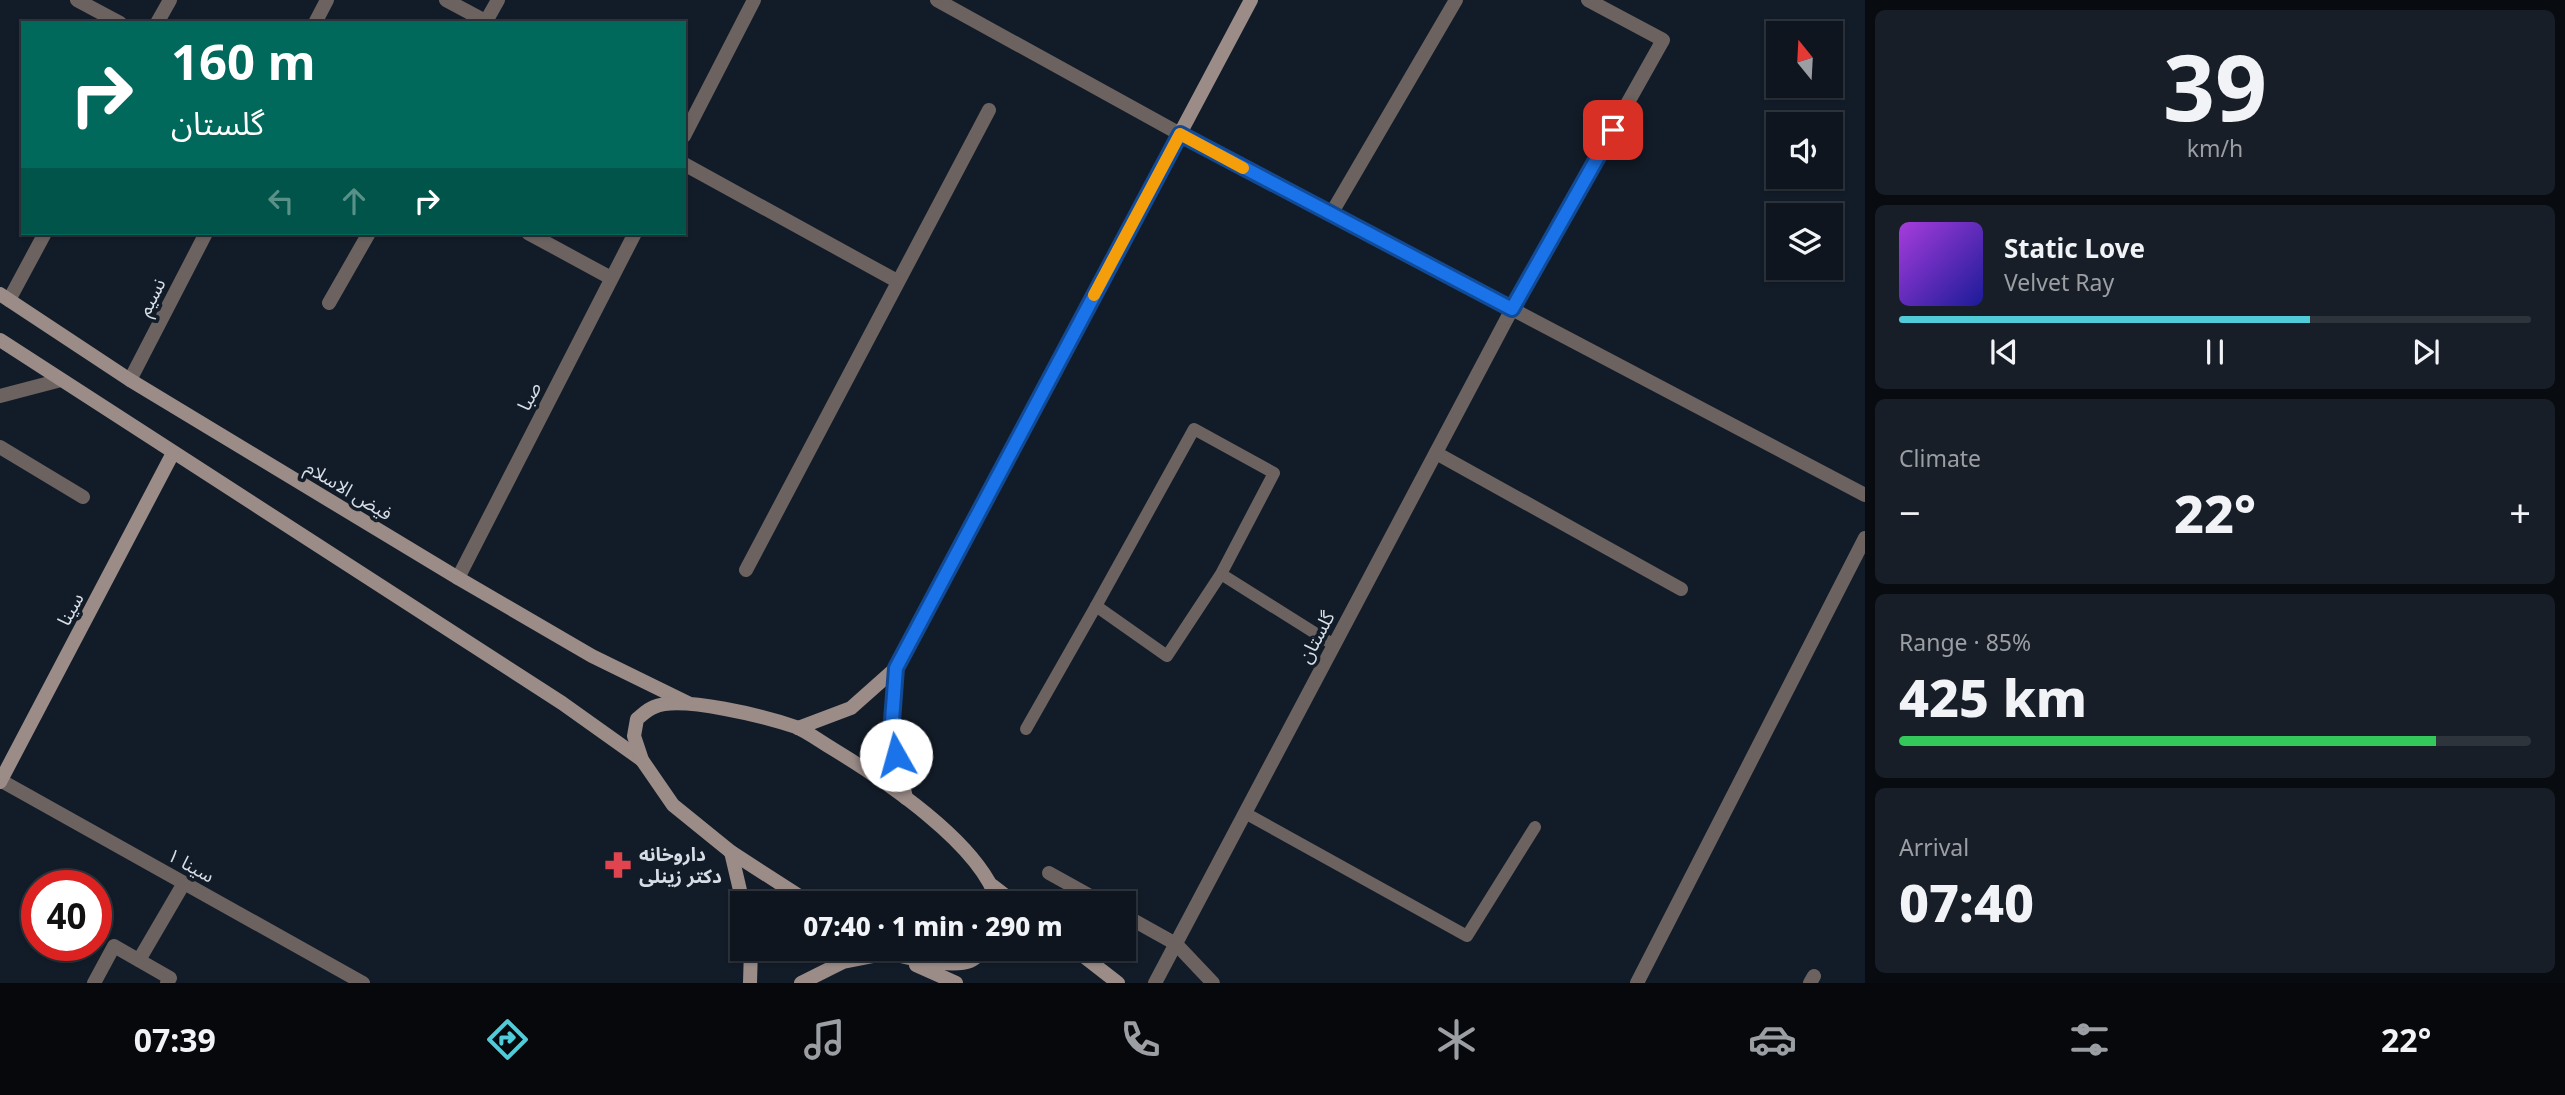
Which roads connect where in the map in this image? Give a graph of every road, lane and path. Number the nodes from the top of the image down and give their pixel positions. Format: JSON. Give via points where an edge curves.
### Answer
{"nodes":[{"id":1,"x":77,"y":0,"type":"edge"},
{"id":2,"x":170,"y":0,"type":"edge"},
{"id":3,"x":327,"y":0,"type":"edge"},
{"id":4,"x":446,"y":0,"type":"edge"},
{"id":5,"x":498,"y":0,"type":"edge"},
{"id":6,"x":754,"y":0,"type":"edge"},
{"id":7,"x":937,"y":0,"type":"edge"},
{"id":8,"x":1251,"y":0,"type":"edge"},
{"id":9,"x":1456,"y":0,"type":"edge"},
{"id":10,"x":1588,"y":0,"type":"edge"},
{"id":11,"x":116,"y":21,"type":"edge"},
{"id":12,"x":159,"y":21,"type":"edge"},
{"id":13,"x":316,"y":21,"type":"edge"},
{"id":14,"x":484,"y":21,"type":"edge"},
{"id":15,"x":487,"y":21,"type":"edge"},
{"id":16,"x":989,"y":110,"type":"dead end"},
{"id":17,"x":686,"y":130,"type":"edge"},
{"id":18,"x":1180,"y":134,"type":"junction"},
{"id":19,"x":686,"y":165,"type":"edge"},
{"id":20,"x":1331,"y":214,"type":"junction"},
{"id":21,"x":44,"y":235,"type":"edge"},
{"id":22,"x":205,"y":235,"type":"edge"},
{"id":23,"x":368,"y":235,"type":"edge"},
{"id":24,"x":532,"y":235,"type":"edge"},
{"id":25,"x":634,"y":235,"type":"edge"},
{"id":26,"x":611,"y":278,"type":"junction"},
{"id":27,"x":897,"y":281,"type":"junction"},
{"id":28,"x":5,"y":297,"type":"edge"},
{"id":29,"x":329,"y":303,"type":"dead end"},
{"id":30,"x":1512,"y":309,"type":"junction"},
{"id":31,"x":0,"y":340,"type":"edge"},
{"id":32,"x":61,"y":380,"type":"junction"},
{"id":33,"x":130,"y":380,"type":"junction"},
{"id":34,"x":0,"y":397,"type":"edge"},
{"id":35,"x":0,"y":447,"type":"edge"},
{"id":36,"x":173,"y":453,"type":"junction"},
{"id":37,"x":1436,"y":453,"type":"junction"},
{"id":38,"x":1865,"y":495,"type":"edge"},
{"id":39,"x":83,"y":497,"type":"dead end"},
{"id":40,"x":1865,"y":538,"type":"edge"},
{"id":41,"x":746,"y":570,"type":"dead end"},
{"id":42,"x":1221,"y":574,"type":"junction"},
{"id":43,"x":458,"y":578,"type":"junction"},
{"id":44,"x":1681,"y":589,"type":"dead end"},
{"id":45,"x":1096,"y":606,"type":"junction"},
{"id":46,"x":1334,"y":645,"type":"junction"},
{"id":47,"x":896,"y":668,"type":"junction"},
{"id":48,"x":688,"y":703,"type":"junction"},
{"id":49,"x":798,"y":728,"type":"junction"},
{"id":50,"x":1026,"y":729,"type":"dead end"},
{"id":51,"x":642,"y":760,"type":"junction"},
{"id":52,"x":0,"y":781,"type":"edge"},
{"id":53,"x":906,"y":798,"type":"junction"},
{"id":54,"x":1245,"y":813,"type":"junction"},
{"id":55,"x":1535,"y":827,"type":"dead end"},
{"id":56,"x":731,"y":852,"type":"junction"},
{"id":57,"x":1049,"y":873,"type":"dead end"},
{"id":58,"x":184,"y":883,"type":"junction"},
{"id":59,"x":993,"y":886,"type":"junction"},
{"id":60,"x":740,"y":891,"type":"edge"},
{"id":61,"x":791,"y":891,"type":"edge"},
{"id":62,"x":994,"y":891,"type":"edge"},
{"id":63,"x":999,"y":891,"type":"edge"},
{"id":64,"x":1081,"y":891,"type":"edge"},
{"id":65,"x":1136,"y":922,"type":"edge"},
{"id":66,"x":1176,"y":944,"type":"junction"},
{"id":67,"x":139,"y":960,"type":"junction"},
{"id":68,"x":751,"y":961,"type":"edge"},
{"id":69,"x":847,"y":961,"type":"edge"},
{"id":70,"x":907,"y":961,"type":"edge"},
{"id":71,"x":928,"y":961,"type":"edge"},
{"id":72,"x":970,"y":961,"type":"edge"},
{"id":73,"x":1090,"y":961,"type":"edge"},
{"id":74,"x":94,"y":983,"type":"edge"},
{"id":75,"x":167,"y":983,"type":"edge"},
{"id":76,"x":363,"y":983,"type":"edge"},
{"id":77,"x":750,"y":983,"type":"edge"},
{"id":78,"x":801,"y":983,"type":"edge"},
{"id":79,"x":956,"y":983,"type":"edge"},
{"id":80,"x":1118,"y":983,"type":"edge"},
{"id":81,"x":1155,"y":983,"type":"edge"},
{"id":82,"x":1213,"y":983,"type":"edge"},
{"id":83,"x":1637,"y":983,"type":"edge"}],
"edges":[{"from":1,"to":11,"type":"street"},
{"from":2,"to":12,"type":"street"},
{"from":3,"to":13,"type":"street"},
{"from":4,"to":14,"type":"street"},
{"from":5,"to":15,"type":"street"},
{"from":6,"to":17,"type":"street"},
{"from":7,"to":18,"type":"street"},
{"from":8,"to":18,"type":"main road"},
{"from":9,"to":20,"type":"street"},
{"from":10,"to":30,"type":"street","name":"گلستان","via":[[1663,40]]},
{"from":16,"to":27,"type":"street"},
{"from":18,"to":20,"type":"street"},
{"from":18,"to":47,"type":"main road"},
{"from":19,"to":27,"type":"street"},
{"from":20,"to":30,"type":"street"},
{"from":21,"to":28,"type":"street"},
{"from":22,"to":33,"type":"street","name":"نسیم"},
{"from":23,"to":29,"type":"street"},
{"from":24,"to":26,"type":"street"},
{"from":25,"to":26,"type":"street","name":"صبا"},
{"from":26,"to":43,"type":"street","name":"صبا"},
{"from":27,"to":41,"type":"street"},
{"from":28,"to":33,"type":"main road","name":"فیض الاسلام"},
{"from":30,"to":37,"type":"street","name":"گلستان"},
{"from":30,"to":38,"type":"street"},
{"from":31,"to":32,"type":"main road"},
{"from":32,"to":34,"type":"street"},
{"from":32,"to":36,"type":"main road"},
{"from":33,"to":43,"type":"main road","name":"فیض الاسلام"},
{"from":35,"to":39,"type":"street"},
{"from":36,"to":51,"type":"main road"},
{"from":36,"to":52,"type":"main road","name":"سینا"},
{"from":37,"to":44,"type":"street"},
{"from":37,"to":46,"type":"street","name":"گلستان"},
{"from":40,"to":83,"type":"street"},
{"from":42,"to":45,"type":"lane","via":[[1167,656]]},
{"from":42,"to":45,"type":"lane","via":[[1274,473],[1195,429]]},
{"from":42,"to":46,"type":"lane"},
{"from":43,"to":48,"type":"main road","name":"فیض الاسلام","via":[[592,656]]},
{"from":45,"to":50,"type":"lane"},
{"from":46,"to":54,"type":"street","name":"گلستان"},
{"from":47,"to":49,"type":"main road","via":[[850,708]]},
{"from":47,"to":53,"type":"main road","via":[[891,734]]},
{"from":48,"to":49,"type":"main road"},
{"from":48,"to":51,"type":"main road","via":[[654,706],[637,719],[634,736]]},
{"from":49,"to":53,"type":"main road"},
{"from":51,"to":56,"type":"main road","via":[[673,805]]},
{"from":52,"to":58,"type":"street","name":"سینا ۱"},
{"from":53,"to":59,"type":"main road","via":[[962,847]]},
{"from":54,"to":55,"type":"lane","via":[[1466,936]]},
{"from":54,"to":66,"type":"street","name":"گلستان"},
{"from":56,"to":60,"type":"main road"},
{"from":56,"to":61,"type":"main road"},
{"from":57,"to":64,"type":"street"},
{"from":58,"to":67,"type":"street"},
{"from":58,"to":76,"type":"street","name":"سینا ۱"},
{"from":59,"to":62,"type":"main road"},
{"from":59,"to":63,"type":"main road"},
{"from":65,"to":66,"type":"street"},
{"from":66,"to":81,"type":"street","name":"گلستان"},
{"from":66,"to":82,"type":"street"},
{"from":67,"to":74,"type":"street","via":[[114,946]]},
{"from":67,"to":75,"type":"street","via":[[170,978]]},
{"from":68,"to":77,"type":"main road"},
{"from":69,"to":78,"type":"main road"},
{"from":70,"to":79,"type":"main road"},
{"from":71,"to":72,"type":"main road"},
{"from":73,"to":80,"type":"main road"}]}
